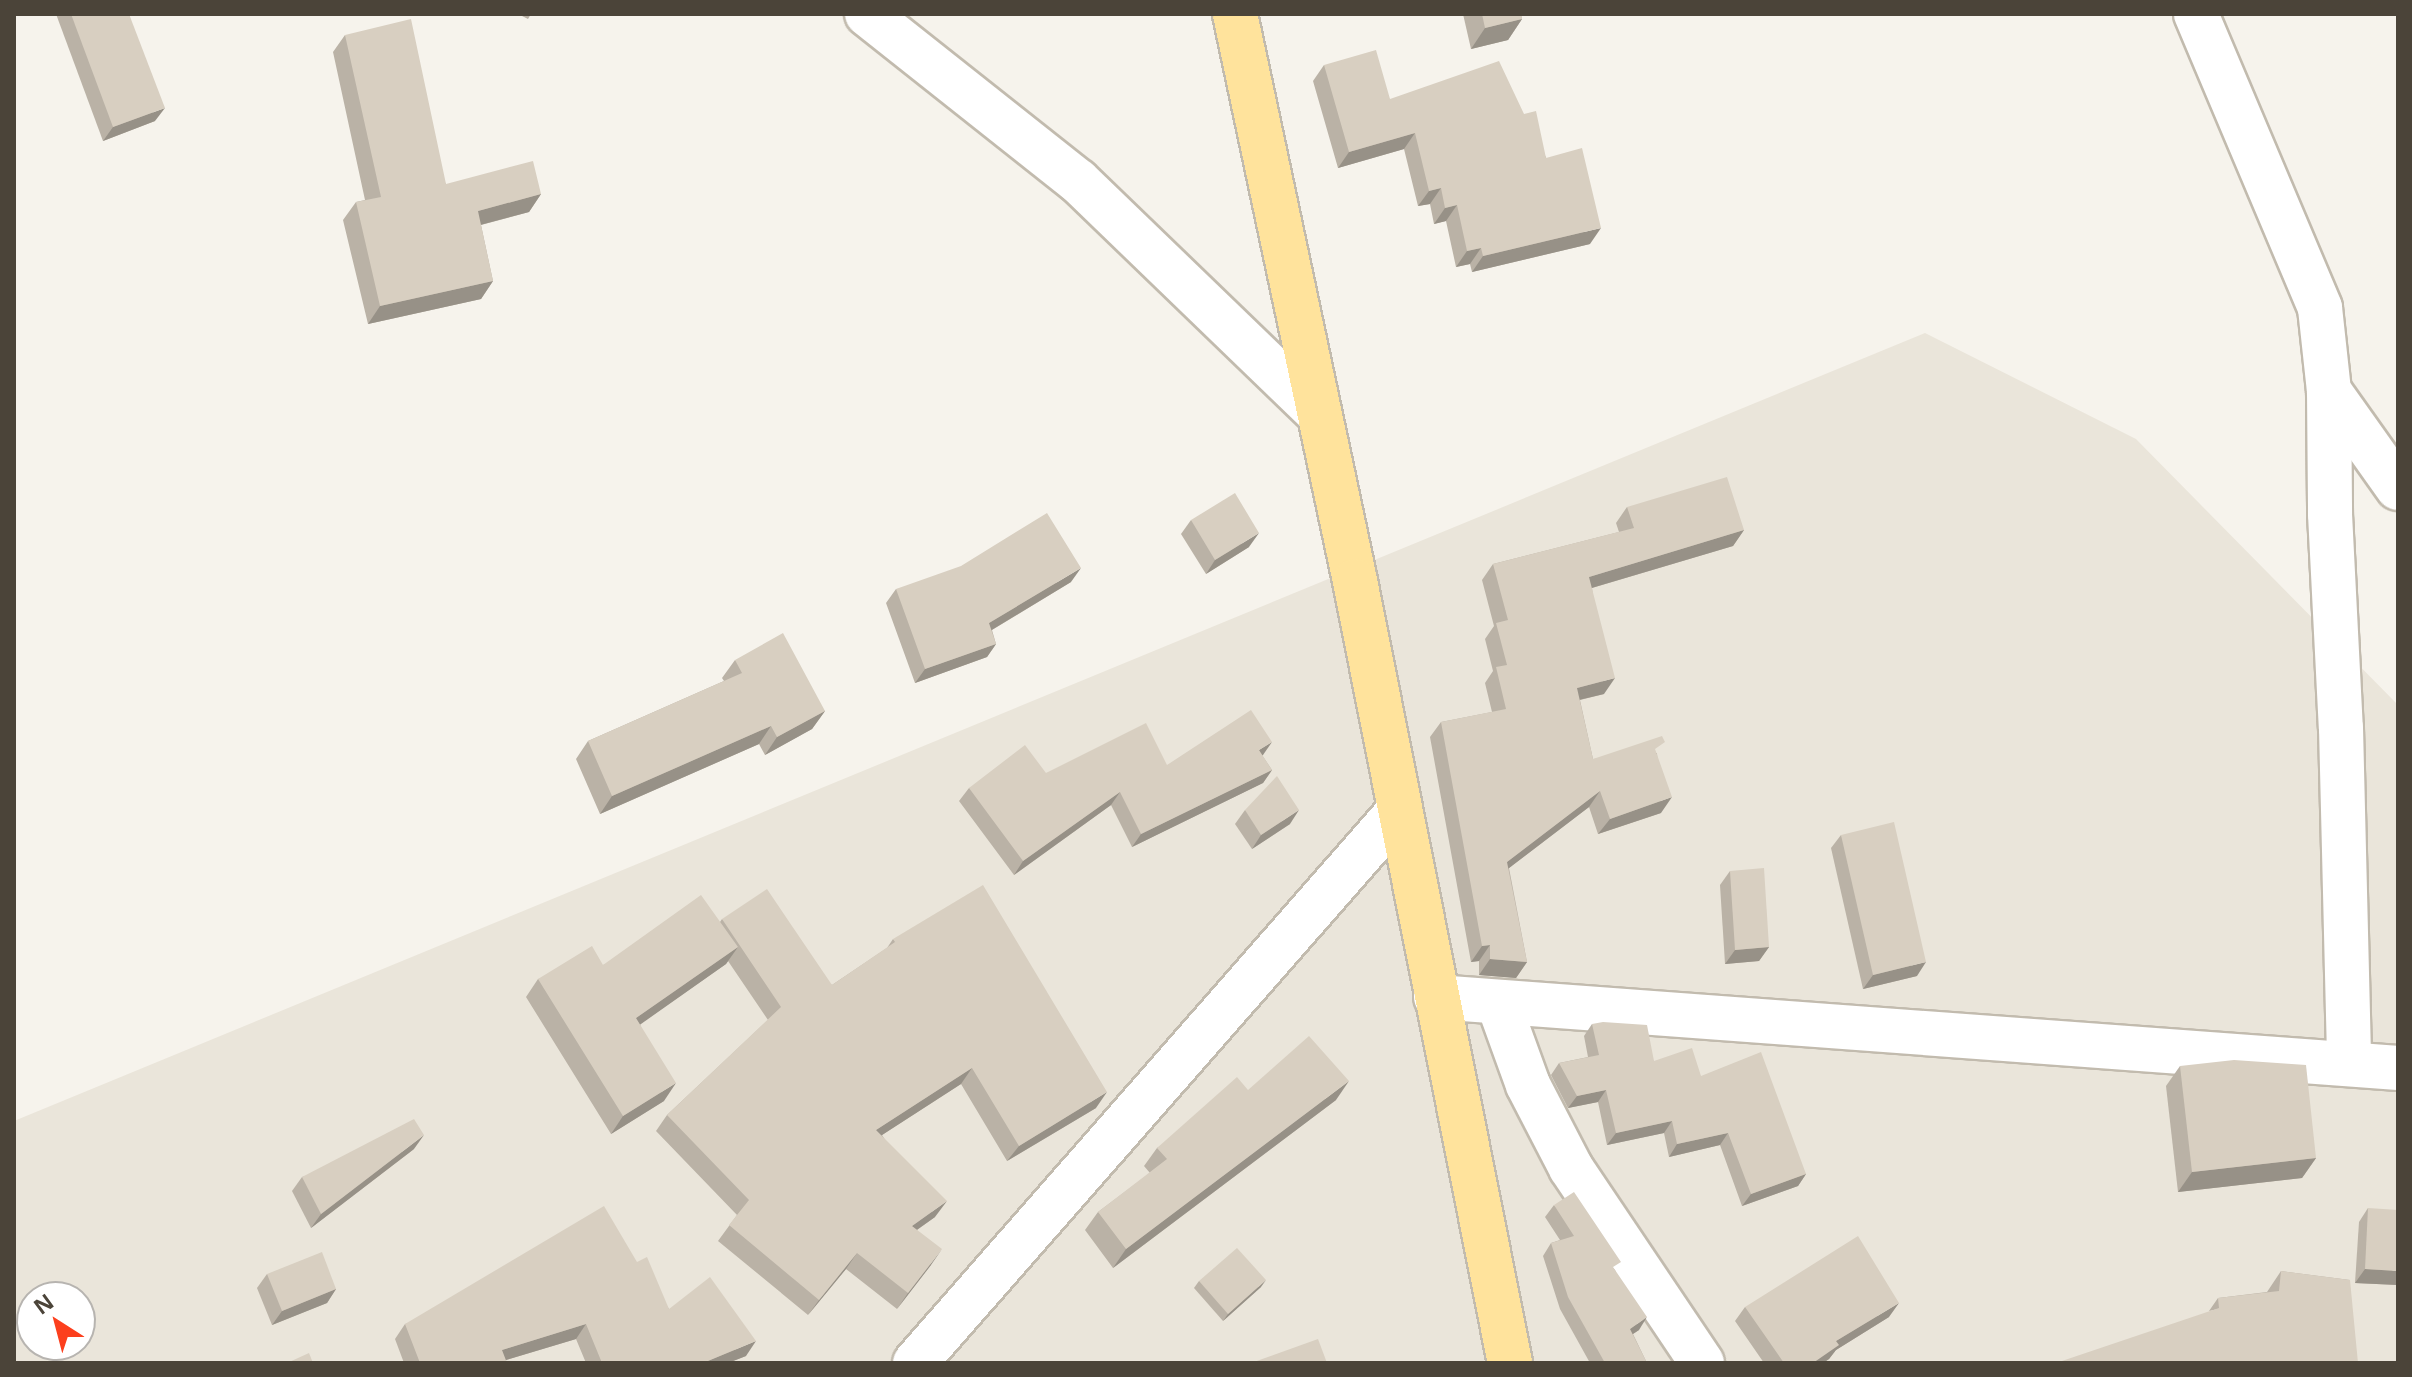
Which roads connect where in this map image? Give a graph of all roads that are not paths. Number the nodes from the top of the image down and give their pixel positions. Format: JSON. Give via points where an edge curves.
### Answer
{"nodes":[{"id":1,"x":867,"y":14,"type":"edge"},
{"id":2,"x":1235,"y":14,"type":"edge"},
{"id":3,"x":2196,"y":14,"type":"edge"},
{"id":4,"x":2329,"y":391,"type":"junction"},
{"id":5,"x":1317,"y":412,"type":"junction"},
{"id":6,"x":2398,"y":488,"type":"edge"},
{"id":7,"x":1399,"y":811,"type":"junction"},
{"id":8,"x":1436,"y":997,"type":"junction"},
{"id":9,"x":1498,"y":1002,"type":"junction"},
{"id":10,"x":2349,"y":1064,"type":"junction"},
{"id":11,"x":2398,"y":1068,"type":"edge"},
{"id":12,"x":915,"y":1363,"type":"edge"},
{"id":13,"x":1510,"y":1363,"type":"edge"},
{"id":14,"x":1702,"y":1363,"type":"edge"}],
"edges":[{"from":1,"to":5,"type":"street","via":[[1078,181]]},
{"from":2,"to":5,"type":"main road"},
{"from":3,"to":4,"type":"street","via":[[2320,308]]},
{"from":4,"to":6,"type":"street"},
{"from":4,"to":10,"type":"street"},
{"from":5,"to":7,"type":"main road"},
{"from":7,"to":8,"type":"main road"},
{"from":7,"to":12,"type":"street"},
{"from":8,"to":9,"type":"street"},
{"from":8,"to":13,"type":"main road"},
{"from":9,"to":10,"type":"street"},
{"from":9,"to":14,"type":"street","via":[[1528,1085],[1571,1168]]},
{"from":10,"to":11,"type":"street"}]}
